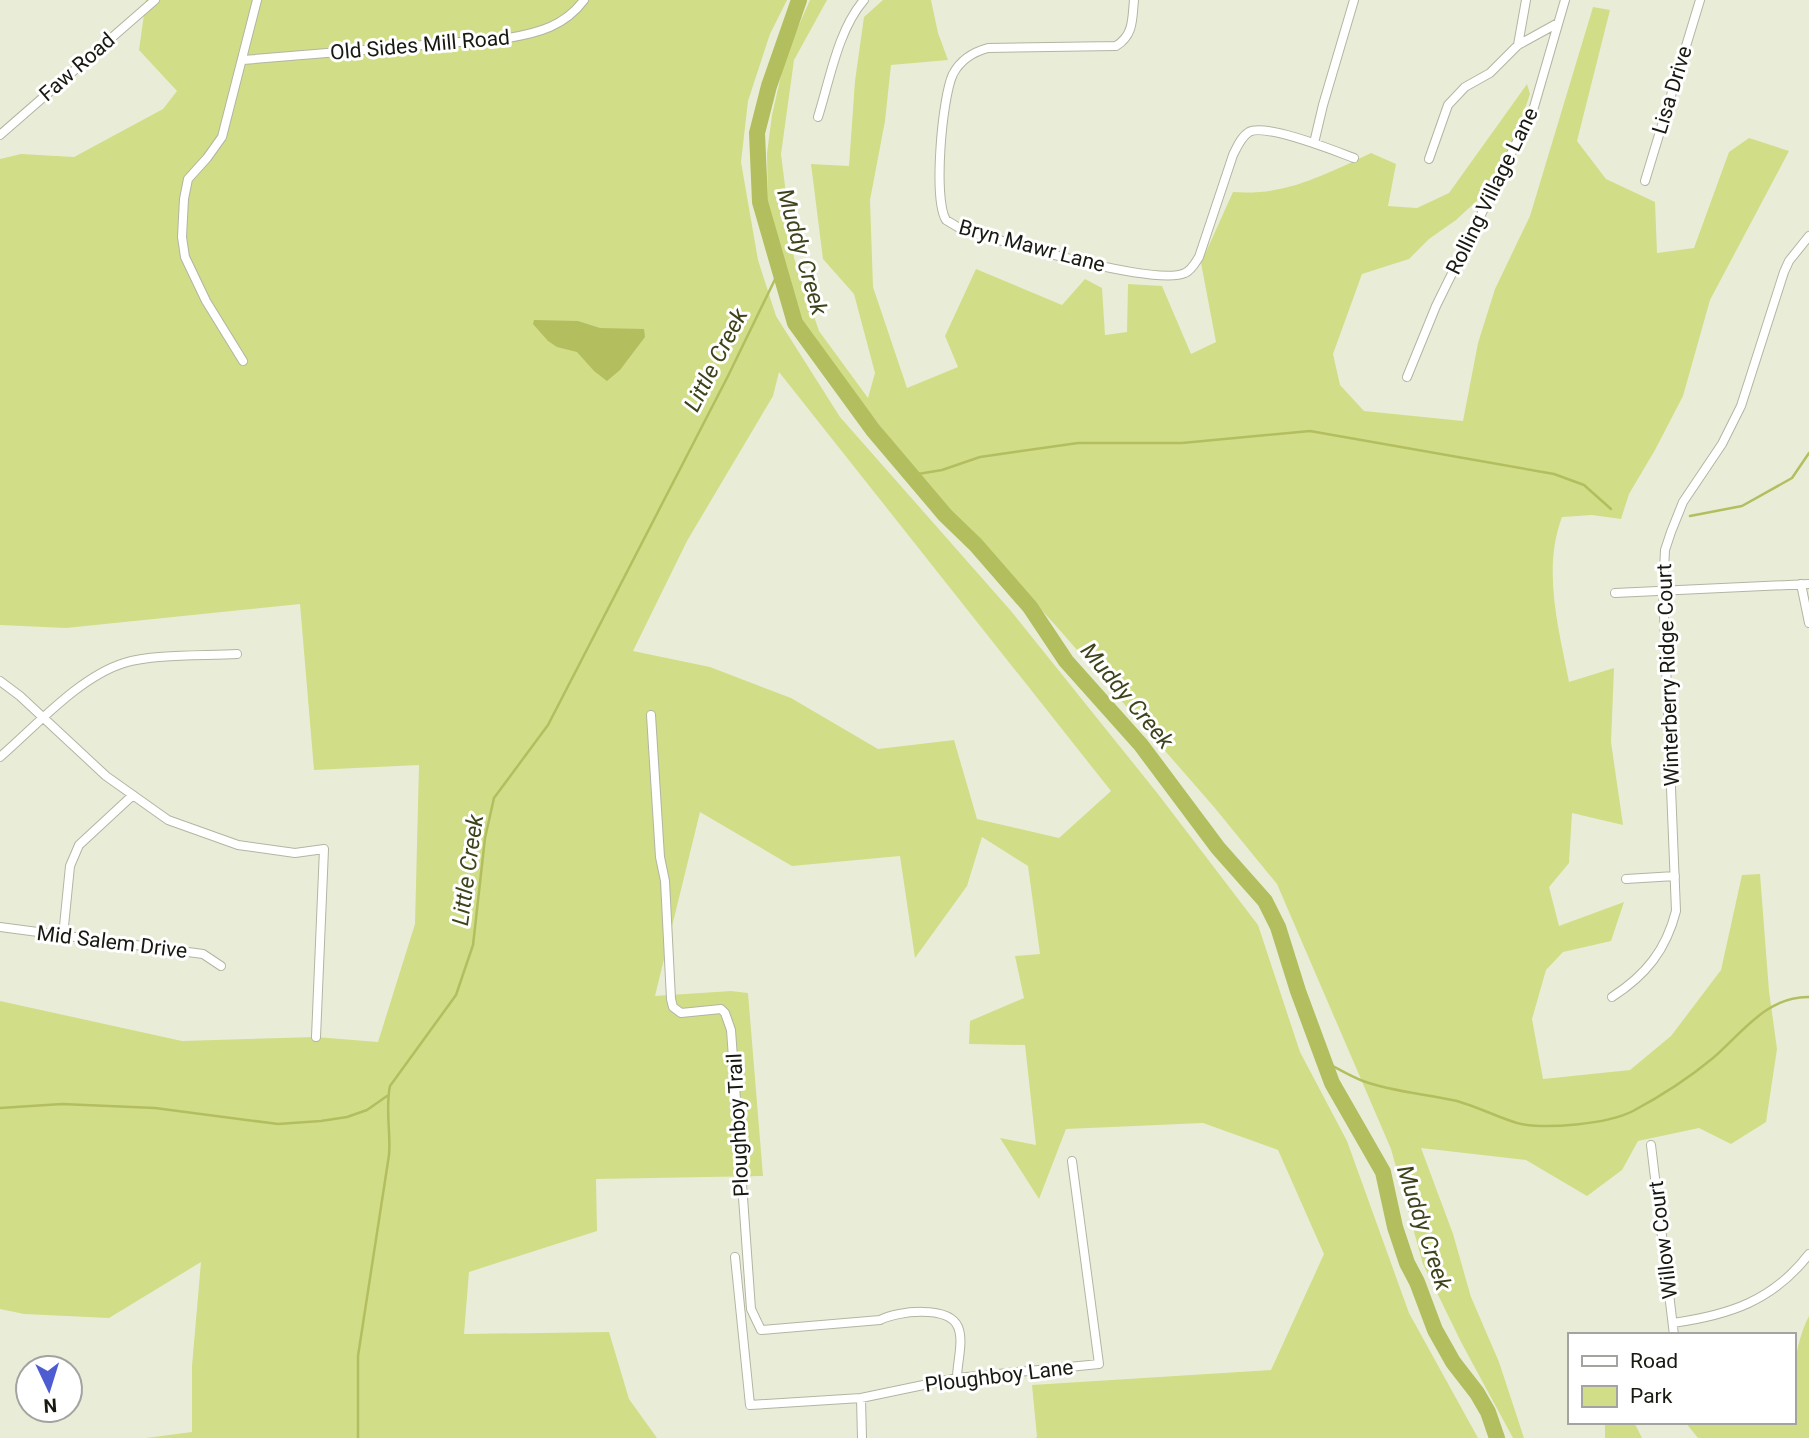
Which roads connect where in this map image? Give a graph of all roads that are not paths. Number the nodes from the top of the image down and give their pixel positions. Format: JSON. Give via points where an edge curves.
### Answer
{"nodes":[{"id":1,"x":155,"y":0,"type":"edge"},
{"id":2,"x":257,"y":0,"type":"edge"},
{"id":3,"x":584,"y":0,"type":"edge"},
{"id":4,"x":864,"y":0,"type":"edge"},
{"id":5,"x":1134,"y":0,"type":"edge"},
{"id":6,"x":1354,"y":0,"type":"edge"},
{"id":7,"x":1526,"y":0,"type":"edge"},
{"id":8,"x":1565,"y":0,"type":"edge"},
{"id":9,"x":1699,"y":0,"type":"edge"},
{"id":10,"x":1558,"y":23,"type":"junction"},
{"id":11,"x":1518,"y":45,"type":"junction"},
{"id":12,"x":243,"y":60,"type":"junction"},
{"id":13,"x":818,"y":117,"type":"dead end"},
{"id":14,"x":0,"y":135,"type":"edge"},
{"id":15,"x":1314,"y":144,"type":"junction"},
{"id":16,"x":1354,"y":159,"type":"dead end"},
{"id":17,"x":1429,"y":159,"type":"dead end"},
{"id":18,"x":1645,"y":181,"type":"dead end"},
{"id":19,"x":1809,"y":236,"type":"edge"},
{"id":20,"x":243,"y":362,"type":"dead end"},
{"id":21,"x":1407,"y":377,"type":"dead end"},
{"id":22,"x":1805,"y":584,"type":"edge"},
{"id":23,"x":1663,"y":591,"type":"junction"},
{"id":24,"x":1615,"y":593,"type":"dead end"},
{"id":25,"x":1809,"y":623,"type":"edge"},
{"id":26,"x":237,"y":654,"type":"dead end"},
{"id":27,"x":0,"y":681,"type":"edge"},
{"id":28,"x":652,"y":715,"type":"dead end"},
{"id":29,"x":44,"y":718,"type":"junction"},
{"id":30,"x":0,"y":757,"type":"edge"},
{"id":31,"x":133,"y":795,"type":"junction"},
{"id":32,"x":1675,"y":876,"type":"junction"},
{"id":33,"x":1626,"y":879,"type":"dead end"},
{"id":34,"x":0,"y":928,"type":"edge"},
{"id":35,"x":63,"y":936,"type":"junction"},
{"id":36,"x":221,"y":966,"type":"dead end"},
{"id":37,"x":1612,"y":997,"type":"dead end"},
{"id":38,"x":316,"y":1037,"type":"dead end"},
{"id":39,"x":1651,"y":1145,"type":"dead end"},
{"id":40,"x":1072,"y":1161,"type":"dead end"},
{"id":41,"x":1809,"y":1254,"type":"edge"},
{"id":42,"x":736,"y":1257,"type":"dead end"},
{"id":43,"x":1673,"y":1323,"type":"junction"},
{"id":44,"x":1674,"y":1333,"type":"edge"},
{"id":45,"x":957,"y":1378,"type":"junction"},
{"id":46,"x":861,"y":1398,"type":"junction"},
{"id":47,"x":862,"y":1438,"type":"edge"}],
"edges":[{"from":1,"to":14,"type":"street","name":"Faw Road"},
{"from":2,"to":12,"type":"street"},
{"from":3,"to":12,"type":"street","name":"Old Sides Mill Road","via":[[563,21],[533,34]]},
{"from":4,"to":13,"type":"street","via":[[845,32]]},
{"from":5,"to":15,"type":"street","name":"Bryn Mawr Lane","via":[[1131,32],[1116,46],[988,48],[969,55],[957,68],[947,94],[941,148],[939,198],[946,220],[961,229],[1088,262],[1158,276],[1179,275],[1189,271],[1199,257],[1244,136],[1258,130]]},
{"from":6,"to":15,"type":"street"},
{"from":7,"to":11,"type":"street"},
{"from":8,"to":10,"type":"street","name":"Rolling Village Lane"},
{"from":9,"to":18,"type":"street","name":"Lisa Drive"},
{"from":10,"to":11,"type":"street"},
{"from":10,"to":21,"type":"street","name":"Rolling Village Lane","via":[[1534,107],[1436,306]]},
{"from":11,"to":17,"type":"street","via":[[1490,74],[1465,87],[1448,105]]},
{"from":12,"to":20,"type":"street","via":[[222,137],[185,187],[182,237],[192,275]]},
{"from":15,"to":16,"type":"street","name":"Bryn Mawr Lane"},
{"from":19,"to":23,"type":"street","name":"Winterberry Ridge Court","via":[[1784,272],[1732,425],[1689,492],[1674,526],[1665,550]]},
{"from":22,"to":23,"type":"street"},
{"from":22,"to":25,"type":"street"},
{"from":23,"to":24,"type":"street"},
{"from":23,"to":32,"type":"street","name":"Winterberry Ridge Court"},
{"from":26,"to":29,"type":"street","via":[[127,662],[85,682]]},
{"from":27,"to":29,"type":"street"},
{"from":28,"to":45,"type":"street","name":"Ploughboy Trail","via":[[671,999],[681,1013],[721,1009],[731,1030],[753,1318],[761,1330],[939,1313],[950,1317],[958,1328]]},
{"from":29,"to":30,"type":"street"},
{"from":29,"to":31,"type":"street"},
{"from":31,"to":35,"type":"street","via":[[79,845],[70,866]]},
{"from":31,"to":38,"type":"street","via":[[168,820],[238,845],[295,853],[324,849]]},
{"from":32,"to":33,"type":"street"},
{"from":32,"to":37,"type":"street","name":"Winterberry Ridge Court","via":[[1676,911],[1667,940],[1649,968]]},
{"from":34,"to":35,"type":"street","name":"Mid Salem Drive"},
{"from":35,"to":36,"type":"street","name":"Mid Salem Drive","via":[[203,954]]},
{"from":39,"to":43,"type":"street","name":"Willow Court"},
{"from":40,"to":45,"type":"street","name":"Ploughboy Lane","via":[[1099,1364]]},
{"from":41,"to":43,"type":"street","via":[[1779,1285],[1748,1305]]},
{"from":42,"to":46,"type":"street","name":"Ploughboy Lane","via":[[750,1405]]},
{"from":43,"to":44,"type":"street","name":"Willow Court"},
{"from":45,"to":46,"type":"street","name":"Ploughboy Lane"},
{"from":46,"to":47,"type":"street"}]}
